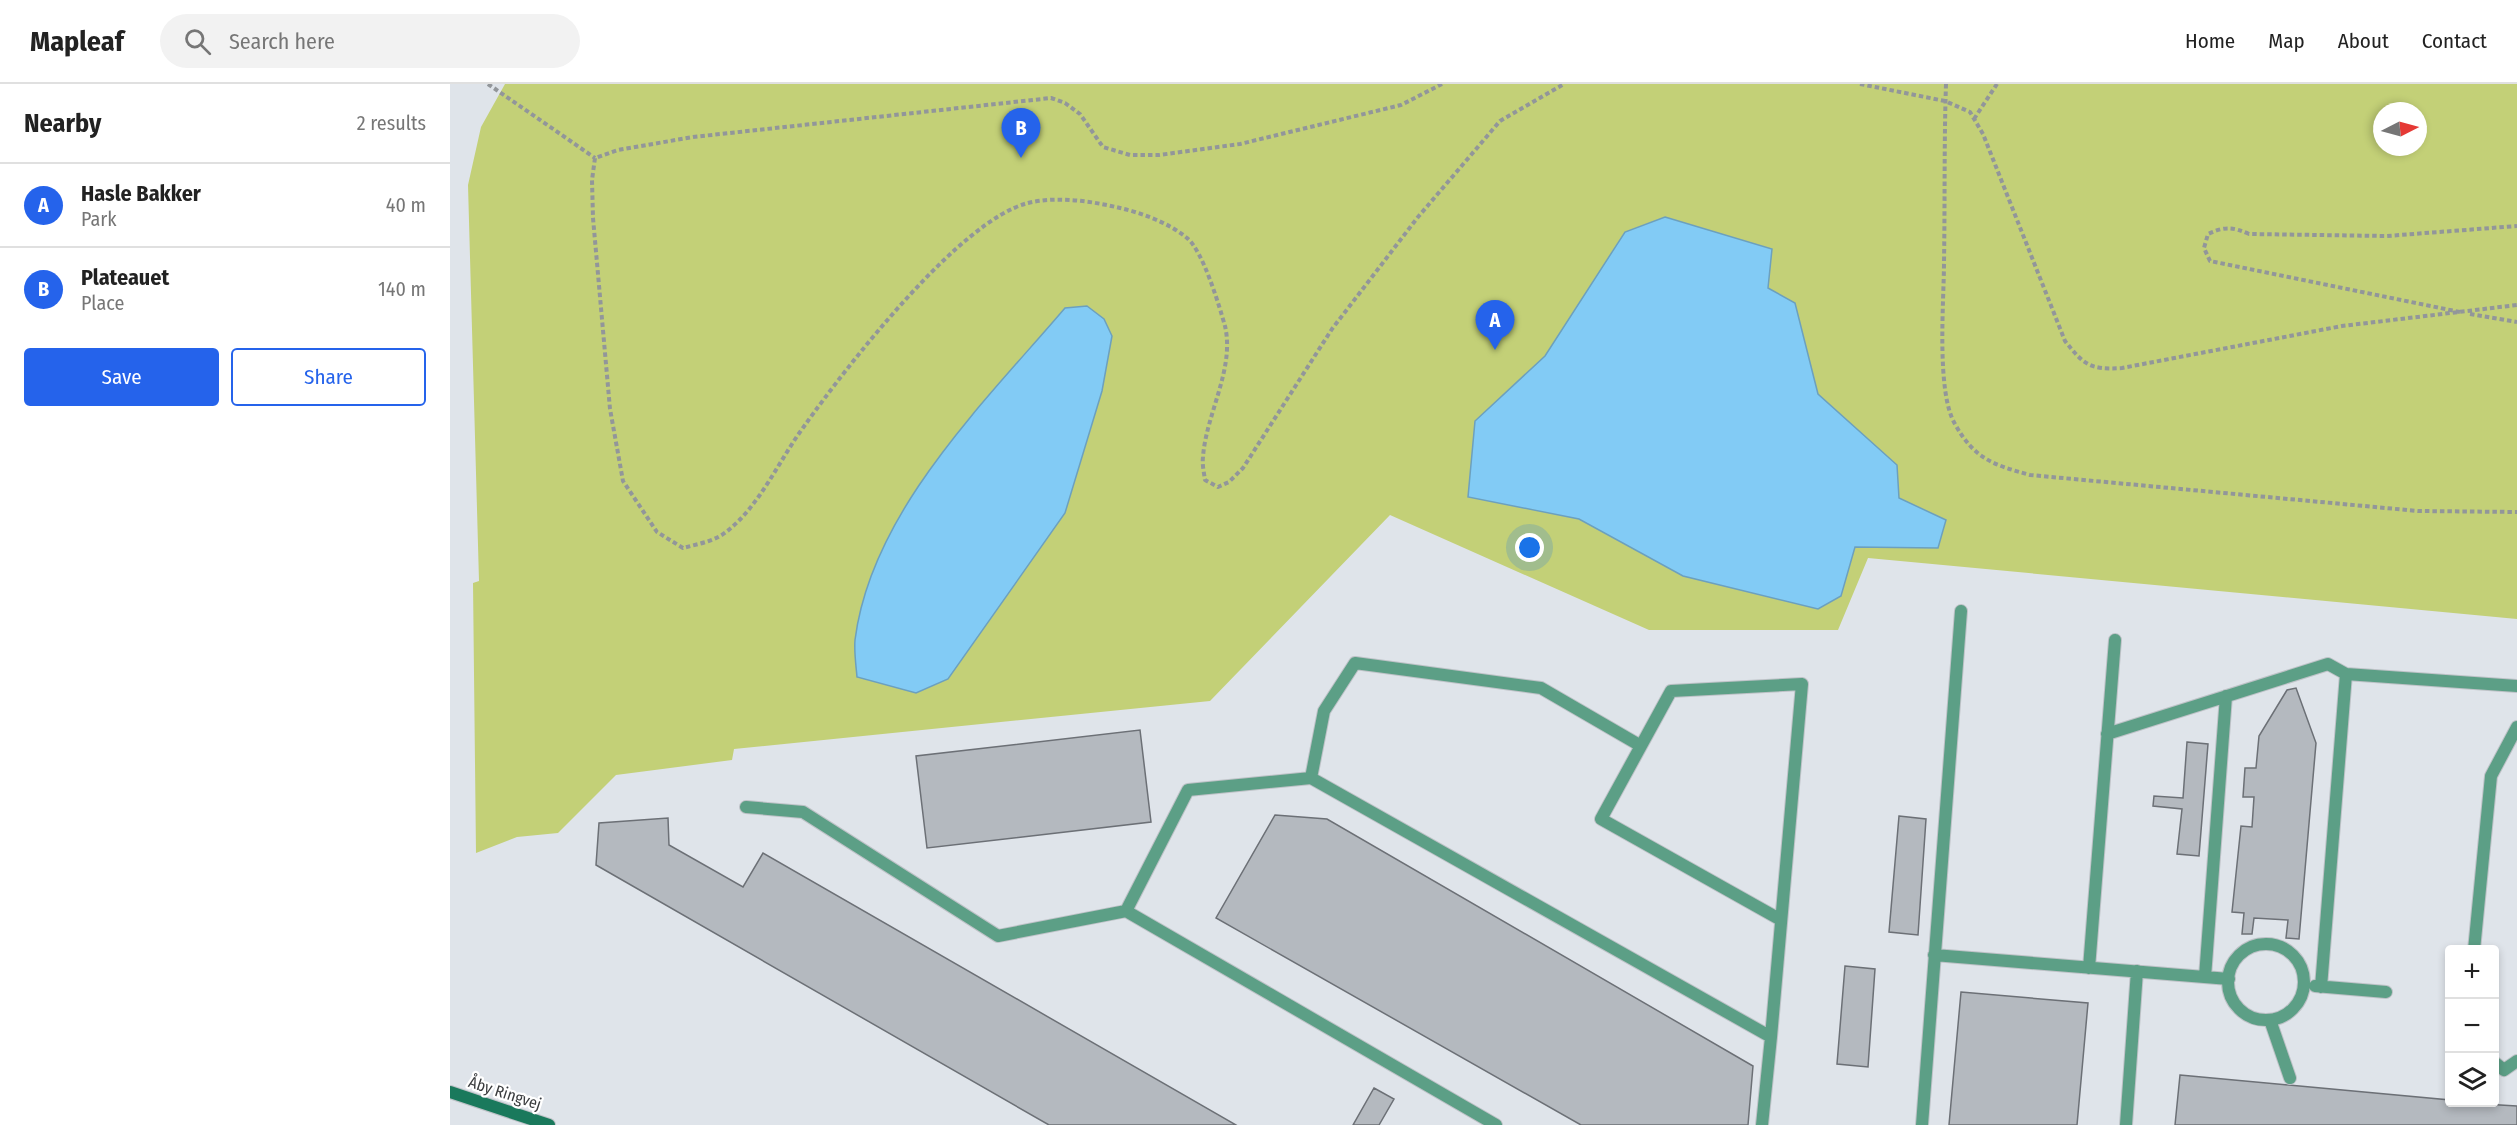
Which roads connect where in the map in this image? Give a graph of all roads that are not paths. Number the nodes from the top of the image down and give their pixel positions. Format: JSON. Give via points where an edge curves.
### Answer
{"nodes":[{"id":1,"x":1961,"y":611,"type":"dead end"},
{"id":2,"x":2115,"y":640,"type":"dead end"},
{"id":3,"x":2346,"y":674,"type":"junction"},
{"id":4,"x":2517,"y":686,"type":"edge"},
{"id":5,"x":2226,"y":696,"type":"junction"},
{"id":6,"x":2517,"y":730,"type":"edge"},
{"id":7,"x":2107,"y":734,"type":"junction"},
{"id":8,"x":1641,"y":746,"type":"junction"},
{"id":9,"x":1311,"y":778,"type":"junction"},
{"id":10,"x":746,"y":807,"type":"dead end"},
{"id":11,"x":1126,"y":911,"type":"junction"},
{"id":12,"x":1781,"y":920,"type":"junction"},
{"id":13,"x":2474,"y":945,"type":"edge"},
{"id":14,"x":1934,"y":955,"type":"junction"},
{"id":15,"x":2089,"y":968,"type":"junction"},
{"id":16,"x":2137,"y":971,"type":"junction"},
{"id":17,"x":2205,"y":977,"type":"junction"},
{"id":18,"x":2229,"y":979,"type":"junction"},
{"id":19,"x":2304,"y":985,"type":"junction"},
{"id":20,"x":2321,"y":987,"type":"junction"},
{"id":21,"x":2386,"y":992,"type":"dead end"},
{"id":22,"x":2270,"y":1020,"type":"junction"},
{"id":23,"x":1771,"y":1037,"type":"junction"},
{"id":24,"x":2517,"y":1062,"type":"edge"},
{"id":25,"x":2499,"y":1066,"type":"edge"},
{"id":26,"x":2290,"y":1078,"type":"dead end"},
{"id":27,"x":450,"y":1092,"type":"edge"},
{"id":28,"x":549,"y":1125,"type":"edge"},
{"id":29,"x":1496,"y":1125,"type":"edge"},
{"id":30,"x":1762,"y":1125,"type":"edge"},
{"id":31,"x":1922,"y":1125,"type":"edge"},
{"id":32,"x":2126,"y":1125,"type":"edge"}],
"edges":[{"from":1,"to":14,"type":"lane"},
{"from":2,"to":7,"type":"lane"},
{"from":3,"to":4,"type":"lane"},
{"from":3,"to":5,"type":"lane","via":[[2328,664]]},
{"from":3,"to":20,"type":"lane"},
{"from":5,"to":7,"type":"lane"},
{"from":5,"to":17,"type":"lane"},
{"from":6,"to":13,"type":"lane","via":[[2491,776]]},
{"from":7,"to":15,"type":"lane"},
{"from":8,"to":9,"type":"lane","via":[[1541,688],[1355,663],[1324,711]]},
{"from":8,"to":12,"type":"lane","via":[[1601,819]]},
{"from":8,"to":12,"type":"lane","via":[[1671,692],[1802,684]]},
{"from":9,"to":11,"type":"lane","via":[[1188,790]]},
{"from":9,"to":23,"type":"lane"},
{"from":10,"to":11,"type":"lane","via":[[803,812],[998,936]]},
{"from":11,"to":29,"type":"lane"},
{"from":12,"to":23,"type":"lane"},
{"from":14,"to":15,"type":"lane"},
{"from":14,"to":31,"type":"lane"},
{"from":15,"to":16,"type":"lane"},
{"from":16,"to":17,"type":"lane"},
{"from":16,"to":32,"type":"lane"},
{"from":17,"to":18,"type":"lane"},
{"from":18,"to":19,"type":"lane","via":[[2237,957],[2257,945],[2269,944],[2291,953],[2304,973]]},
{"from":18,"to":22,"type":"lane","via":[[2236,1004],[2257,1019]]},
{"from":19,"to":20,"type":"lane"},
{"from":19,"to":22,"type":"lane","via":[[2294,1008]]},
{"from":20,"to":21,"type":"lane"},
{"from":22,"to":26,"type":"lane"},
{"from":23,"to":30,"type":"lane"},
{"from":24,"to":25,"type":"lane","via":[[2504,1070]]},
{"from":27,"to":28,"type":"main road","name":"Åby Ringvej"}]}
